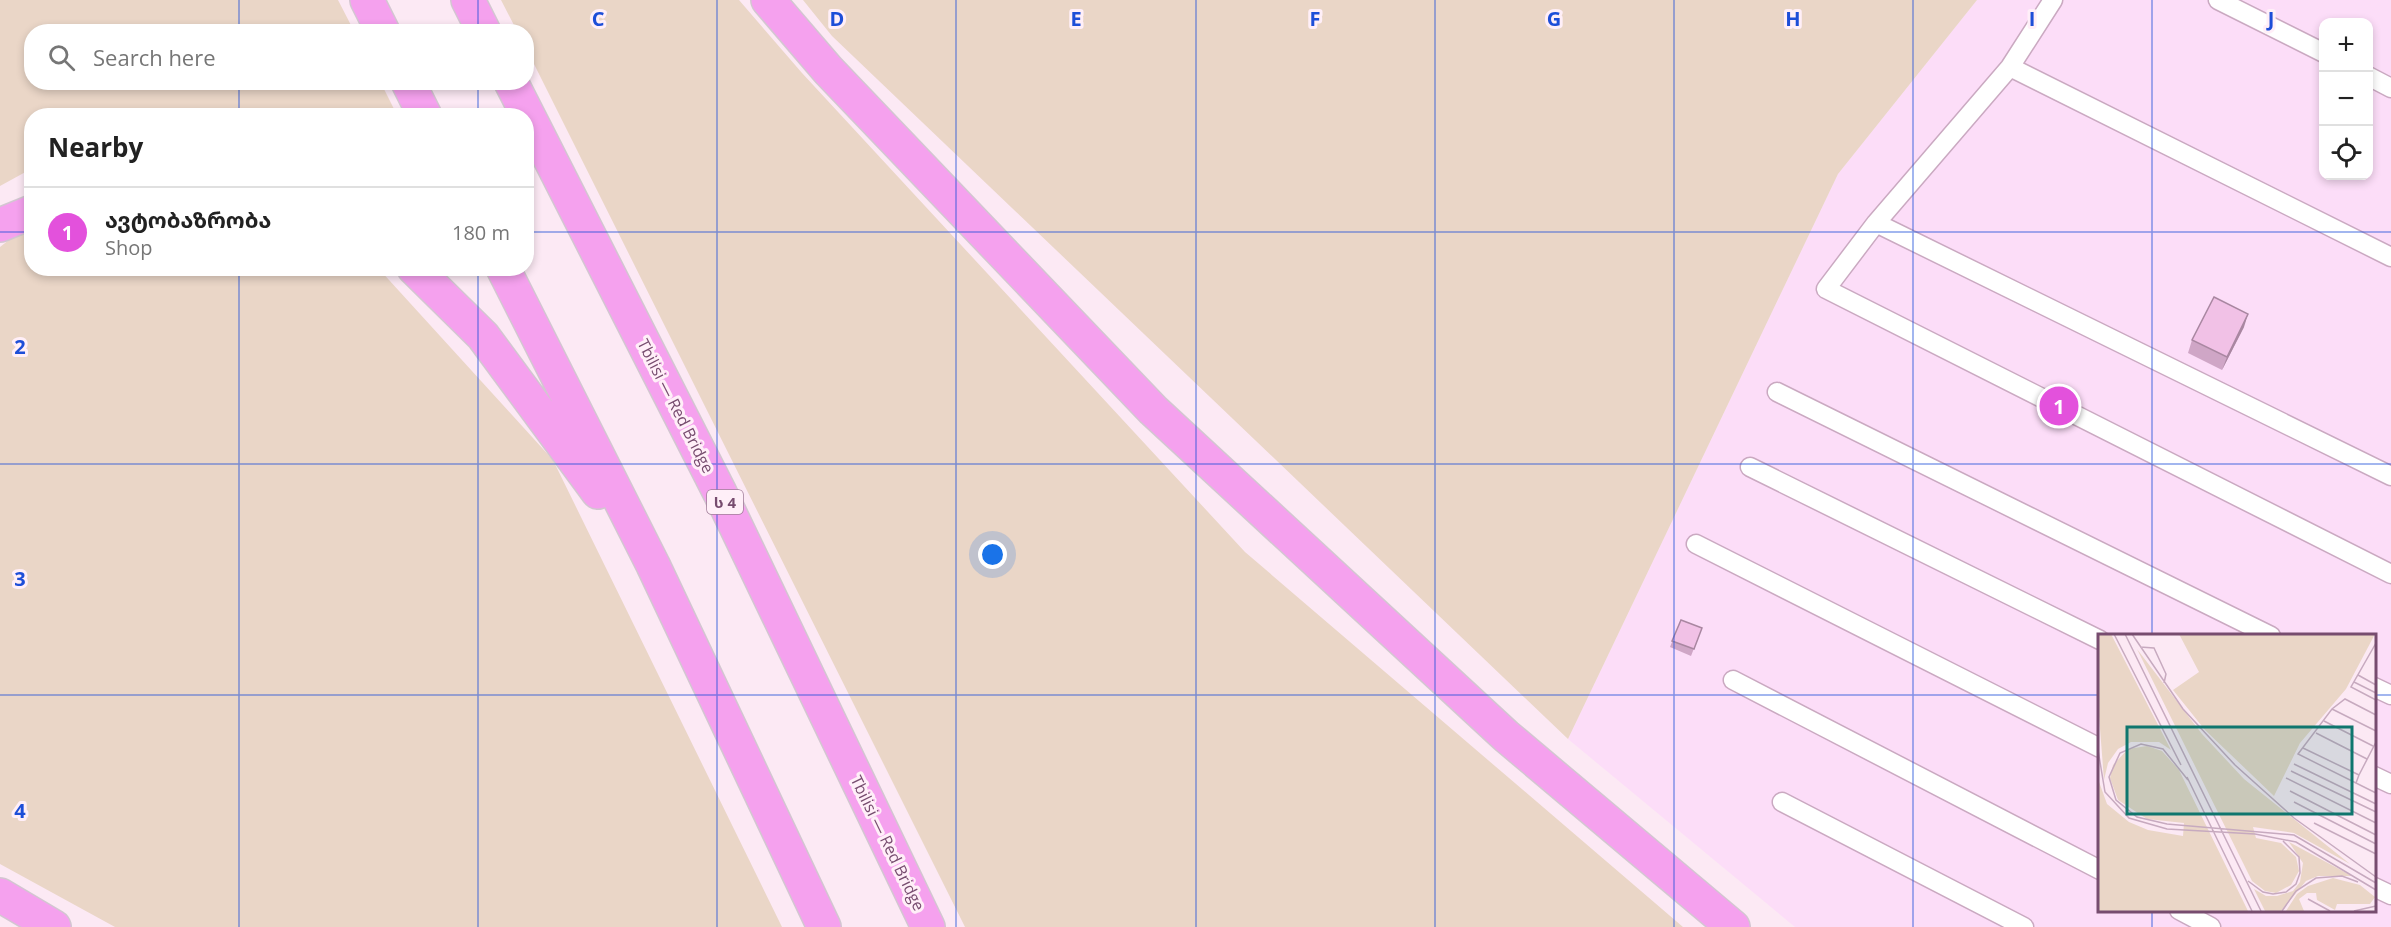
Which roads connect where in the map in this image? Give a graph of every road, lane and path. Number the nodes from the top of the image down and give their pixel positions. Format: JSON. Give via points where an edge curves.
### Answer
{"nodes":[{"id":1,"x":367,"y":0,"type":"edge"},
{"id":2,"x":468,"y":0,"type":"edge"},
{"id":3,"x":768,"y":0,"type":"edge"},
{"id":4,"x":2053,"y":0,"type":"edge"},
{"id":5,"x":2218,"y":0,"type":"edge"},
{"id":6,"x":379,"y":24,"type":"edge"},
{"id":7,"x":480,"y":24,"type":"edge"},
{"id":8,"x":2319,"y":50,"type":"edge"},
{"id":9,"x":2010,"y":67,"type":"junction"},
{"id":10,"x":2373,"y":79,"type":"edge"},
{"id":11,"x":2391,"y":88,"type":"edge"},
{"id":12,"x":412,"y":90,"type":"edge"},
{"id":13,"x":515,"y":90,"type":"edge"},
{"id":14,"x":421,"y":108,"type":"edge"},
{"id":15,"x":524,"y":108,"type":"edge"},
{"id":16,"x":534,"y":127,"type":"edge"},
{"id":17,"x":24,"y":215,"type":"edge"},
{"id":18,"x":1876,"y":223,"type":"junction"},
{"id":19,"x":0,"y":225,"type":"edge"},
{"id":20,"x":2391,"y":257,"type":"edge"},
{"id":21,"x":422,"y":276,"type":"edge"},
{"id":22,"x":506,"y":276,"type":"edge"},
{"id":23,"x":1777,"y":392,"type":"dead end"},
{"id":24,"x":1750,"y":467,"type":"dead end"},
{"id":25,"x":2391,"y":476,"type":"edge"},
{"id":26,"x":1696,"y":544,"type":"dead end"},
{"id":27,"x":653,"y":565,"type":"junction"},
{"id":28,"x":2391,"y":574,"type":"edge"},
{"id":29,"x":2267,"y":634,"type":"edge"},
{"id":30,"x":2098,"y":639,"type":"edge"},
{"id":31,"x":1732,"y":680,"type":"dead end"},
{"id":32,"x":2376,"y":688,"type":"edge"},
{"id":33,"x":2391,"y":696,"type":"edge"},
{"id":34,"x":2098,"y":747,"type":"edge"},
{"id":35,"x":2376,"y":777,"type":"edge"},
{"id":36,"x":2391,"y":784,"type":"edge"},
{"id":37,"x":1782,"y":802,"type":"dead end"},
{"id":38,"x":2098,"y":869,"type":"edge"},
{"id":39,"x":2376,"y":888,"type":"edge"},
{"id":40,"x":0,"y":895,"type":"edge"},
{"id":41,"x":2391,"y":895,"type":"edge"},
{"id":42,"x":2183,"y":912,"type":"edge"},
{"id":43,"x":54,"y":927,"type":"edge"},
{"id":44,"x":824,"y":927,"type":"edge"},
{"id":45,"x":928,"y":927,"type":"edge"},
{"id":46,"x":1733,"y":927,"type":"edge"},
{"id":47,"x":2024,"y":927,"type":"edge"},
{"id":48,"x":2211,"y":927,"type":"edge"}],
"edges":[{"from":1,"to":6,"type":"highway"},
{"from":2,"to":7,"type":"highway"},
{"from":3,"to":46,"type":"highway","via":[[828,70],[1153,410],[1506,736]]},
{"from":4,"to":9,"type":"lane"},
{"from":5,"to":8,"type":"lane"},
{"from":9,"to":18,"type":"lane"},
{"from":9,"to":20,"type":"lane"},
{"from":10,"to":11,"type":"lane"},
{"from":12,"to":14,"type":"highway"},
{"from":13,"to":15,"type":"highway","name":"Tbilisi — Red Bridge","number":"ს 4"},
{"from":16,"to":45,"type":"highway","name":"Tbilisi — Red Bridge","number":"ს 4","via":[[720,493]]},
{"from":17,"to":19,"type":"highway"},
{"from":18,"to":25,"type":"lane"},
{"from":18,"to":28,"type":"lane","via":[[1826,289]]},
{"from":21,"to":27,"type":"highway","via":[[483,336]]},
{"from":22,"to":27,"type":"highway"},
{"from":23,"to":29,"type":"lane"},
{"from":24,"to":30,"type":"lane"},
{"from":26,"to":34,"type":"lane"},
{"from":27,"to":44,"type":"highway"},
{"from":31,"to":38,"type":"lane"},
{"from":32,"to":33,"type":"lane"},
{"from":35,"to":36,"type":"lane"},
{"from":37,"to":47,"type":"lane"},
{"from":39,"to":41,"type":"lane"},
{"from":40,"to":43,"type":"highway"},
{"from":42,"to":48,"type":"lane"}]}
